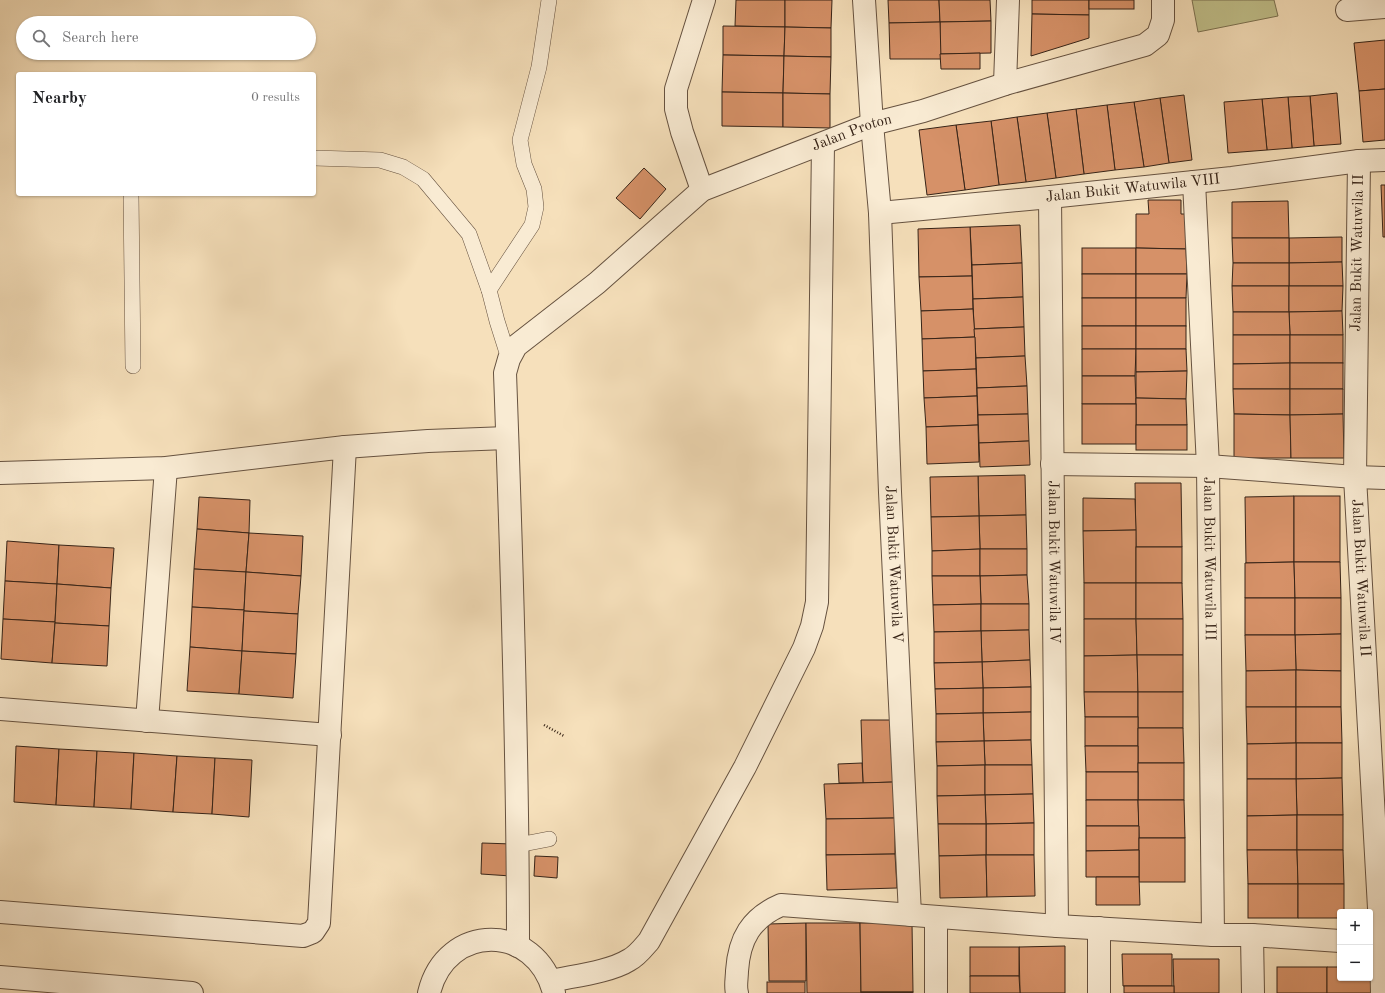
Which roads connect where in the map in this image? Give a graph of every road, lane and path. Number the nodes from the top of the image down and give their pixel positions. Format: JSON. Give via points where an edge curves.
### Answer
{"nodes":[{"id":1,"x":548,"y":0,"type":"edge"},
{"id":2,"x":704,"y":0,"type":"edge"},
{"id":3,"x":864,"y":0,"type":"edge"},
{"id":4,"x":1008,"y":0,"type":"edge"},
{"id":5,"x":1163,"y":0,"type":"edge"},
{"id":6,"x":1385,"y":7,"type":"edge"},
{"id":7,"x":1347,"y":10,"type":"dead end"},
{"id":8,"x":1005,"y":84,"type":"junction"},
{"id":9,"x":872,"y":124,"type":"junction"},
{"id":10,"x":823,"y":144,"type":"junction"},
{"id":11,"x":316,"y":158,"type":"edge"},
{"id":12,"x":1385,"y":160,"type":"edge"},
{"id":13,"x":1359,"y":161,"type":"junction"},
{"id":14,"x":1194,"y":182,"type":"junction"},
{"id":15,"x":702,"y":190,"type":"junction"},
{"id":16,"x":131,"y":196,"type":"edge"},
{"id":17,"x":1050,"y":197,"type":"junction"},
{"id":18,"x":880,"y":213,"type":"junction"},
{"id":19,"x":489,"y":290,"type":"junction"},
{"id":20,"x":509,"y":359,"type":"junction"},
{"id":21,"x":133,"y":366,"type":"dead end"},
{"id":22,"x":507,"y":438,"type":"junction"},
{"id":23,"x":345,"y":447,"type":"junction"},
{"id":24,"x":1052,"y":464,"type":"junction"},
{"id":25,"x":1208,"y":466,"type":"junction"},
{"id":26,"x":166,"y":468,"type":"junction"},
{"id":27,"x":0,"y":473,"type":"edge"},
{"id":28,"x":1355,"y":477,"type":"junction"},
{"id":29,"x":1385,"y":478,"type":"edge"},
{"id":30,"x":0,"y":709,"type":"edge"},
{"id":31,"x":147,"y":721,"type":"junction"},
{"id":32,"x":330,"y":735,"type":"junction"},
{"id":33,"x":549,"y":839,"type":"dead end"},
{"id":34,"x":518,"y":845,"type":"junction"},
{"id":35,"x":0,"y":912,"type":"edge"},
{"id":36,"x":910,"y":915,"type":"junction"},
{"id":37,"x":936,"y":917,"type":"junction"},
{"id":38,"x":1057,"y":926,"type":"junction"},
{"id":39,"x":1099,"y":928,"type":"junction"},
{"id":40,"x":1213,"y":935,"type":"junction"},
{"id":41,"x":1252,"y":935,"type":"junction"},
{"id":42,"x":1337,"y":941,"type":"edge"},
{"id":43,"x":1379,"y":944,"type":"edge"},
{"id":44,"x":518,"y":946,"type":"junction"},
{"id":45,"x":0,"y":977,"type":"edge"},
{"id":46,"x":552,"y":987,"type":"edge"},
{"id":47,"x":736,"y":991,"type":"edge"},
{"id":48,"x":192,"y":993,"type":"edge"},
{"id":49,"x":429,"y":993,"type":"edge"},
{"id":50,"x":936,"y":993,"type":"edge"},
{"id":51,"x":1099,"y":993,"type":"edge"},
{"id":52,"x":1253,"y":993,"type":"edge"},
{"id":53,"x":1382,"y":993,"type":"edge"}],
"edges":[{"from":1,"to":19,"type":"lane","via":[[539,67],[520,140],[524,164],[534,189],[536,207],[532,224]]},
{"from":2,"to":15,"type":"street","via":[[676,89],[676,109]]},
{"from":3,"to":9,"type":"street","name":"Jalan Bukit Watuwila V"},
{"from":4,"to":8,"type":"street"},
{"from":5,"to":8,"type":"street","name":"Jalan Proton","via":[[1164,20],[1158,36],[1145,45]]},
{"from":6,"to":7,"type":"street"},
{"from":8,"to":9,"type":"street","name":"Jalan Proton","via":[[923,111]]},
{"from":9,"to":10,"type":"street","name":"Jalan Proton"},
{"from":9,"to":18,"type":"street","name":"Jalan Bukit Watuwila V"},
{"from":10,"to":15,"type":"street","name":"Jalan Proton"},
{"from":10,"to":46,"type":"street","via":[[817,602],[812,626],[804,648],[745,767],[649,941],[635,956],[616,967]]},
{"from":11,"to":19,"type":"lane","via":[[380,160],[403,167],[423,179],[469,234]]},
{"from":12,"to":13,"type":"street","name":"Jalan Bukit Watuwila VIII"},
{"from":13,"to":14,"type":"street","name":"Jalan Bukit Watuwila VIII"},
{"from":13,"to":28,"type":"street","name":"Jalan Bukit Watuwila II"},
{"from":14,"to":17,"type":"street","name":"Jalan Bukit Watuwila VIII"},
{"from":14,"to":25,"type":"street","name":"Jalan Bukit Watuwila III"},
{"from":15,"to":20,"type":"street","via":[[597,283],[516,346]]},
{"from":16,"to":21,"type":"lane"},
{"from":17,"to":18,"type":"street","name":"Jalan Bukit Watuwila VIII"},
{"from":17,"to":24,"type":"street","name":"Jalan Bukit Watuwila IV"},
{"from":18,"to":36,"type":"street","name":"Jalan Bukit Watuwila V"},
{"from":19,"to":20,"type":"lane"},
{"from":20,"to":22,"type":"street","via":[[505,373]]},
{"from":22,"to":23,"type":"street"},
{"from":22,"to":34,"type":"street"},
{"from":23,"to":26,"type":"street"},
{"from":23,"to":32,"type":"street"},
{"from":24,"to":25,"type":"street"},
{"from":24,"to":38,"type":"street","name":"Jalan Bukit Watuwila IV"},
{"from":25,"to":28,"type":"street"},
{"from":25,"to":40,"type":"street","name":"Jalan Bukit Watuwila III"},
{"from":26,"to":27,"type":"street"},
{"from":26,"to":31,"type":"street"},
{"from":28,"to":29,"type":"street"},
{"from":28,"to":43,"type":"street","name":"Jalan Bukit Watuwila II"},
{"from":30,"to":31,"type":"street"},
{"from":31,"to":32,"type":"street"},
{"from":32,"to":35,"type":"street","via":[[319,922],[313,932],[303,936]]},
{"from":33,"to":34,"type":"lane"},
{"from":34,"to":44,"type":"street"},
{"from":36,"to":37,"type":"street"},
{"from":36,"to":47,"type":"street","via":[[781,905],[768,910],[755,922],[738,955]]},
{"from":37,"to":38,"type":"street"},
{"from":37,"to":50,"type":"street"},
{"from":38,"to":39,"type":"street"},
{"from":39,"to":40,"type":"street"},
{"from":39,"to":51,"type":"street"},
{"from":40,"to":41,"type":"street"},
{"from":41,"to":42,"type":"street"},
{"from":41,"to":52,"type":"street"},
{"from":43,"to":53,"type":"street","name":"Jalan Bukit Watuwila II"},
{"from":44,"to":46,"type":"street","via":[[533,955],[543,967]]},
{"from":44,"to":49,"type":"street","via":[[504,941],[489,940],[474,942],[460,948],[438,969]]},
{"from":45,"to":48,"type":"street"}]}
